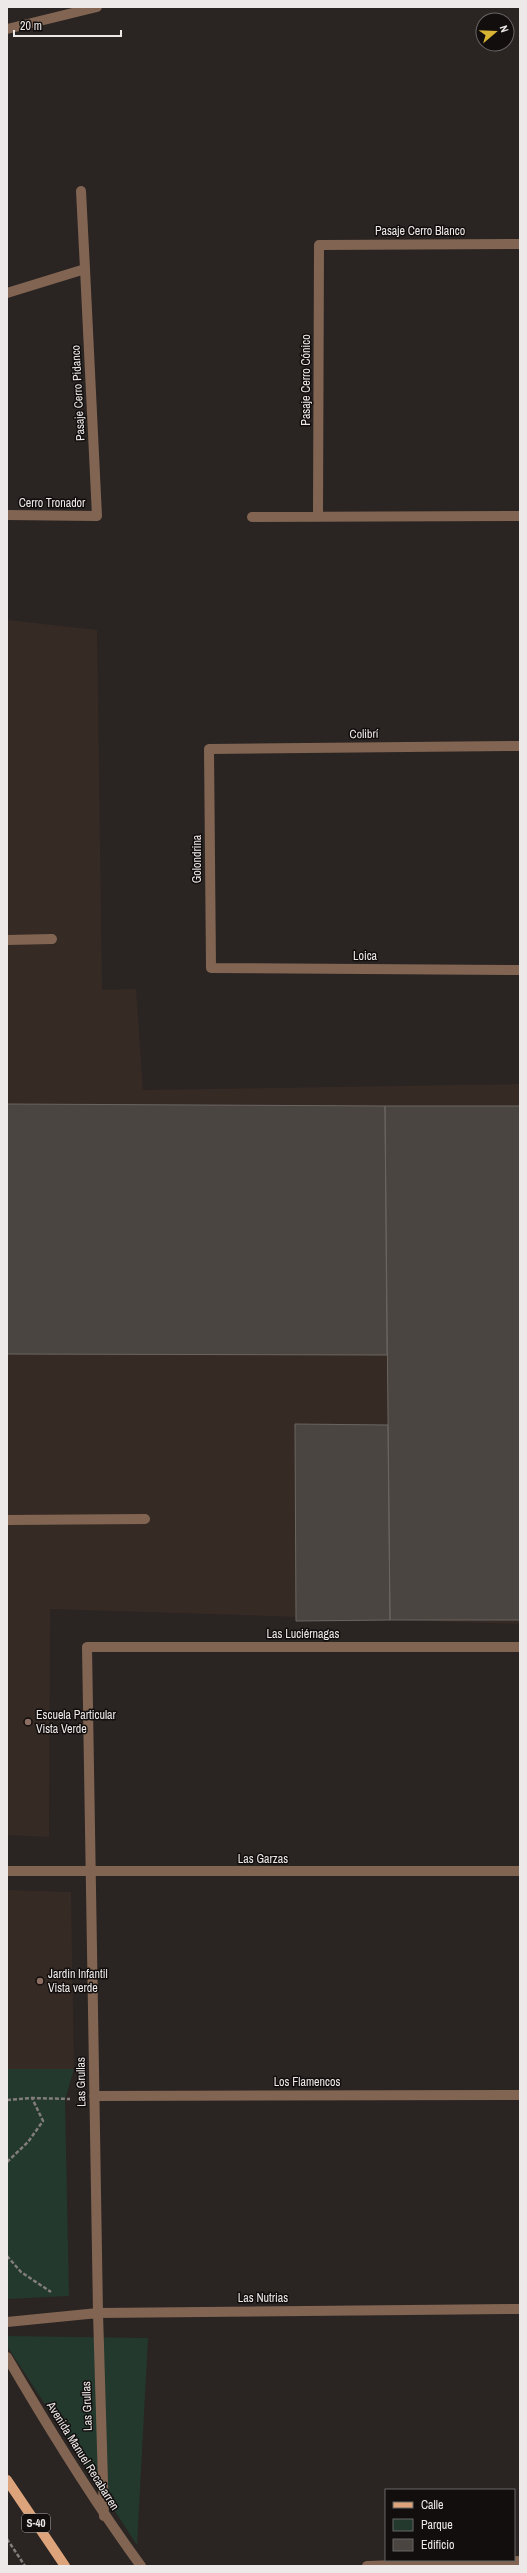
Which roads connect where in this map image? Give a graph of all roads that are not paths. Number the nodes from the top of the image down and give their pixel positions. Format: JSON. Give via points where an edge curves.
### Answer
{"nodes":[{"id":1,"x":97,"y":7,"type":"edge"},
{"id":2,"x":7,"y":29,"type":"edge"},
{"id":3,"x":82,"y":192,"type":"dead end"},
{"id":4,"x":520,"y":244,"type":"edge"},
{"id":5,"x":319,"y":245,"type":"joint"},
{"id":6,"x":86,"y":269,"type":"junction"},
{"id":7,"x":7,"y":293,"type":"edge"},
{"id":8,"x":7,"y":516,"type":"edge"},
{"id":9,"x":97,"y":516,"type":"joint"},
{"id":10,"x":318,"y":516,"type":"junction"},
{"id":11,"x":520,"y":516,"type":"edge"},
{"id":12,"x":252,"y":517,"type":"dead end"},
{"id":13,"x":520,"y":746,"type":"edge"},
{"id":14,"x":209,"y":749,"type":"joint"},
{"id":15,"x":52,"y":939,"type":"dead end"},
{"id":16,"x":7,"y":940,"type":"edge"},
{"id":17,"x":210,"y":968,"type":"joint"},
{"id":18,"x":520,"y":970,"type":"edge"},
{"id":19,"x":145,"y":1519,"type":"dead end"},
{"id":20,"x":7,"y":1520,"type":"edge"},
{"id":21,"x":87,"y":1647,"type":"joint"},
{"id":22,"x":520,"y":1647,"type":"edge"},
{"id":23,"x":7,"y":1871,"type":"edge"},
{"id":24,"x":520,"y":1871,"type":"edge"},
{"id":25,"x":90,"y":1872,"type":"junction"},
{"id":26,"x":520,"y":2095,"type":"edge"},
{"id":27,"x":94,"y":2096,"type":"junction"},
{"id":28,"x":520,"y":2309,"type":"edge"},
{"id":29,"x":98,"y":2313,"type":"junction"},
{"id":30,"x":7,"y":2322,"type":"edge"},
{"id":31,"x":7,"y":2357,"type":"edge"},
{"id":32,"x":7,"y":2480,"type":"edge"},
{"id":33,"x":104,"y":2516,"type":"junction"},
{"id":34,"x":520,"y":2561,"type":"edge"},
{"id":35,"x":485,"y":2564,"type":"edge"},
{"id":36,"x":66,"y":2566,"type":"edge"},
{"id":37,"x":141,"y":2566,"type":"edge"},
{"id":38,"x":367,"y":2566,"type":"edge"}],
"edges":[{"from":1,"to":2,"type":"street"},
{"from":3,"to":6,"type":"street","name":"Pasaje Cerro Pidanco"},
{"from":4,"to":5,"type":"street","name":"Pasaje Cerro Blanco"},
{"from":5,"to":10,"type":"street","name":"Pasaje Cerro Cónico"},
{"from":6,"to":7,"type":"street"},
{"from":6,"to":9,"type":"street","name":"Pasaje Cerro Pidanco"},
{"from":8,"to":9,"type":"street","name":"Cerro Tronador"},
{"from":10,"to":11,"type":"street"},
{"from":10,"to":12,"type":"street"},
{"from":13,"to":14,"type":"street","name":"Colibrí"},
{"from":14,"to":17,"type":"street","name":"Golondrina"},
{"from":15,"to":16,"type":"street"},
{"from":17,"to":18,"type":"street","name":"Loica"},
{"from":19,"to":20,"type":"street"},
{"from":21,"to":22,"type":"street","name":"Las Luciérnagas"},
{"from":21,"to":25,"type":"street","name":"Las Grullas"},
{"from":23,"to":25,"type":"street","name":"Las Garzas"},
{"from":24,"to":25,"type":"street","name":"Las Garzas"},
{"from":25,"to":27,"type":"street","name":"Las Grullas"},
{"from":26,"to":27,"type":"street","name":"Los Flamencos"},
{"from":27,"to":29,"type":"street","name":"Las Grullas"},
{"from":28,"to":29,"type":"street","name":"Las Nutrias"},
{"from":29,"to":30,"type":"street","name":"Las Nutrias"},
{"from":29,"to":33,"type":"street","name":"Las Grullas"},
{"from":31,"to":33,"type":"street","name":"Avenida Manuel Recabarren","via":[[52,2435]]},
{"from":32,"to":36,"type":"main road","number":"S-40"},
{"from":33,"to":37,"type":"street","name":"Avenida Manuel Recabarren"},
{"from":34,"to":35,"type":"street"},
{"from":35,"to":38,"type":"street"}]}
